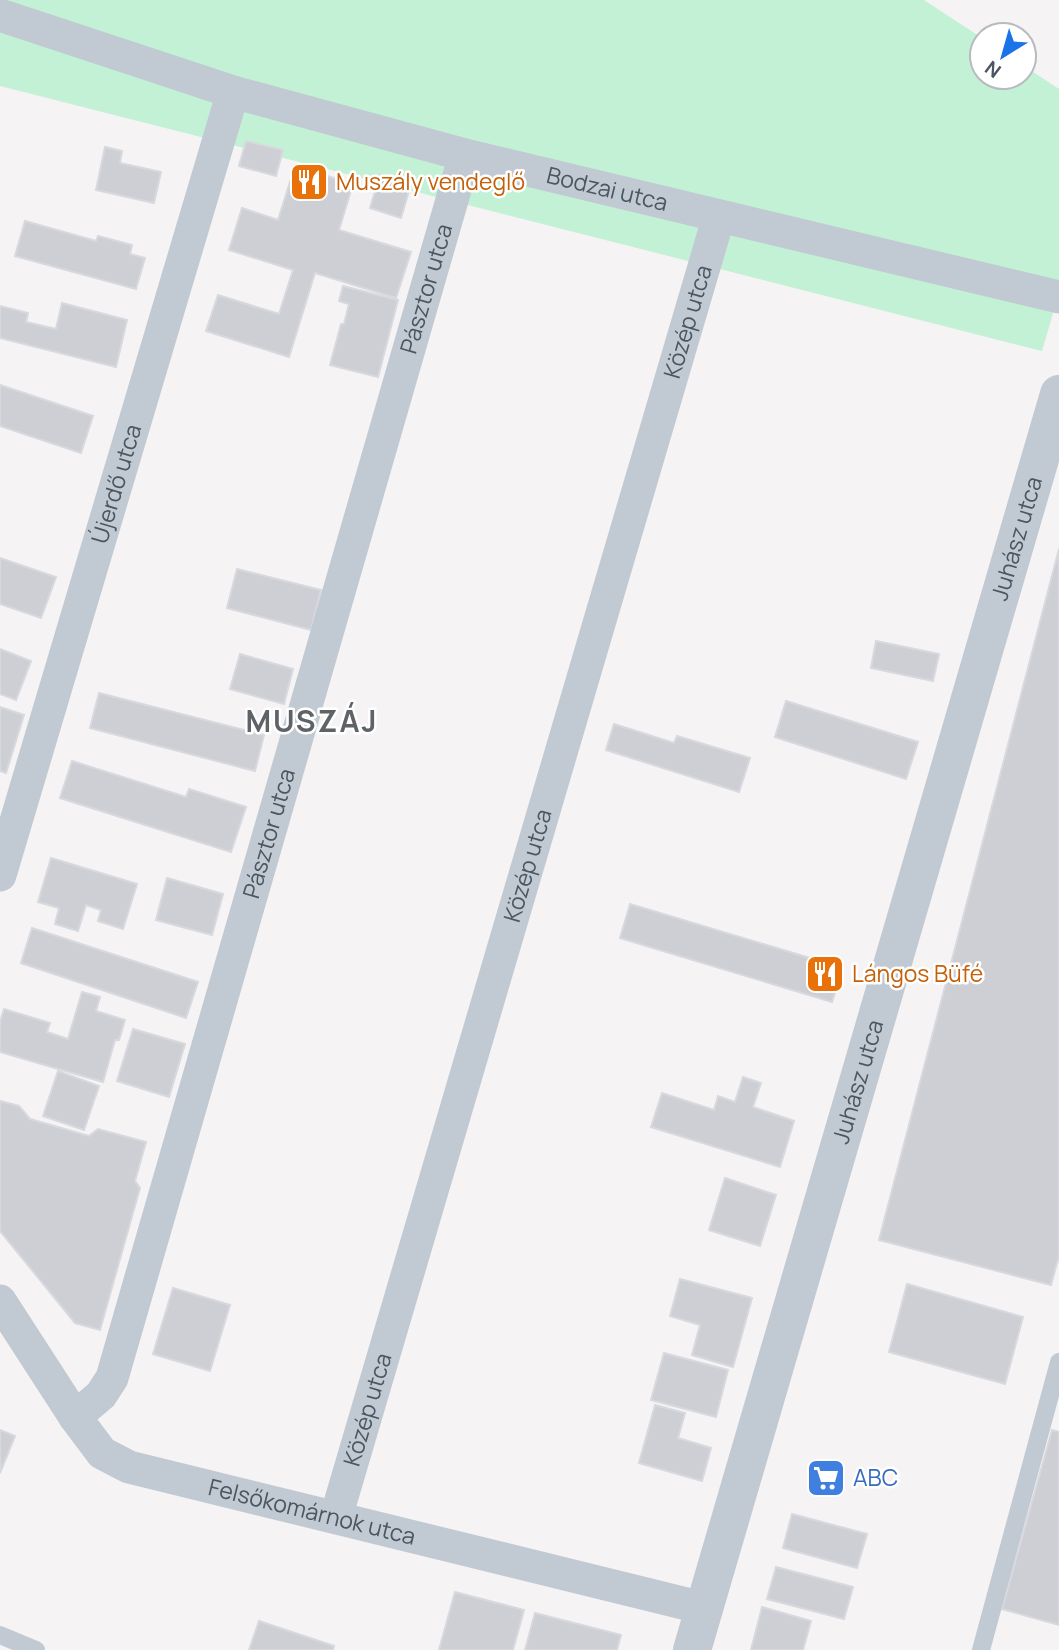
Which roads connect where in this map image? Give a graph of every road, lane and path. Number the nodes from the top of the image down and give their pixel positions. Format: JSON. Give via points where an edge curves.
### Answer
{"nodes":[{"id":1,"x":0,"y":15,"type":"edge"},
{"id":2,"x":233,"y":92,"type":"junction"},
{"id":3,"x":465,"y":155,"type":"junction"},
{"id":4,"x":719,"y":216,"type":"junction"},
{"id":5,"x":1059,"y":297,"type":"edge"},
{"id":6,"x":1059,"y":394,"type":"edge"},
{"id":7,"x":0,"y":875,"type":"edge"},
{"id":8,"x":0,"y":1301,"type":"edge"},
{"id":9,"x":1059,"y":1362,"type":"edge"},
{"id":10,"x":75,"y":1417,"type":"junction"},
{"id":11,"x":336,"y":1517,"type":"junction"},
{"id":12,"x":704,"y":1608,"type":"junction"},
{"id":13,"x":0,"y":1635,"type":"edge"},
{"id":14,"x":36,"y":1650,"type":"edge"},
{"id":15,"x":692,"y":1650,"type":"edge"},
{"id":16,"x":981,"y":1650,"type":"edge"}],
"edges":[{"from":1,"to":2,"type":"street","name":"Bodzai utca"},
{"from":2,"to":3,"type":"street","name":"Bodzai utca"},
{"from":2,"to":7,"type":"street","name":"Újerdő utca"},
{"from":3,"to":4,"type":"street","name":"Bodzai utca"},
{"from":3,"to":10,"type":"street","name":"Pásztor utca","via":[[112,1378],[101,1395]]},
{"from":4,"to":5,"type":"street","name":"Bodzai utca"},
{"from":4,"to":11,"type":"street","name":"Közép utca"},
{"from":6,"to":12,"type":"street","name":"Juhász utca"},
{"from":8,"to":10,"type":"street","name":"Felsőkomárnok utca"},
{"from":9,"to":16,"type":"lane"},
{"from":10,"to":11,"type":"street","name":"Felsőkomárnok utca","via":[[102,1453],[129,1467]]},
{"from":11,"to":12,"type":"street","name":"Felsőkomárnok utca"},
{"from":12,"to":15,"type":"street","name":"Juhász utca"},
{"from":13,"to":14,"type":"lane"}]}
